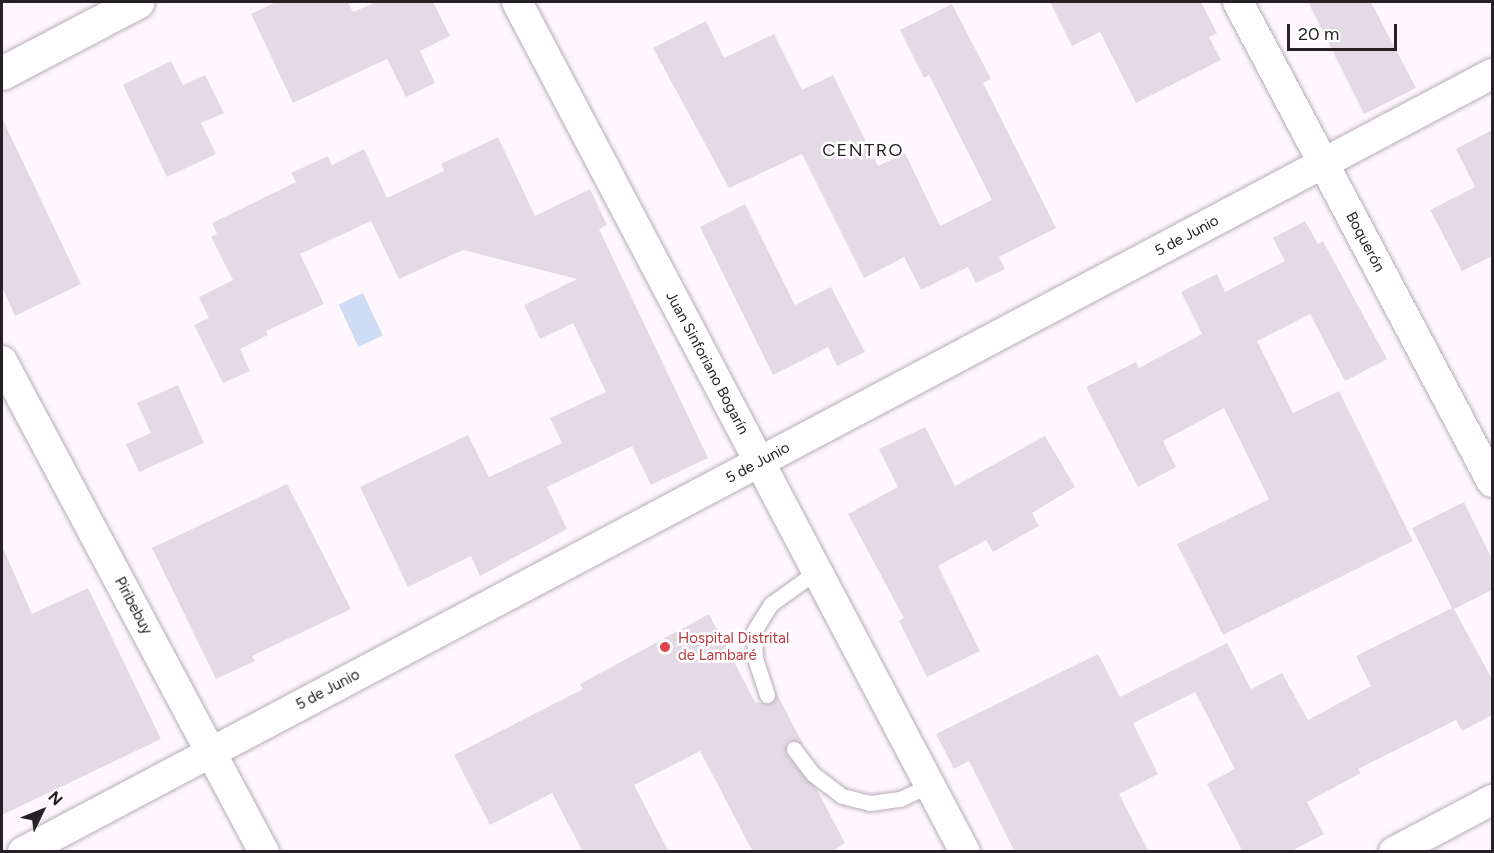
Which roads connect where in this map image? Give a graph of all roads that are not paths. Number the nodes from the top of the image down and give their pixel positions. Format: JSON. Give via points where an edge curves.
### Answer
{"nodes":[{"id":1,"x":137,"y":2,"type":"edge"},
{"id":2,"x":517,"y":2,"type":"edge"},
{"id":3,"x":1238,"y":2,"type":"edge"},
{"id":4,"x":2,"y":73,"type":"edge"},
{"id":5,"x":1492,"y":74,"type":"edge"},
{"id":6,"x":1324,"y":164,"type":"junction"},
{"id":7,"x":2,"y":361,"type":"edge"},
{"id":8,"x":760,"y":462,"type":"junction"},
{"id":9,"x":1492,"y":482,"type":"edge"},
{"id":10,"x":817,"y":572,"type":"junction"},
{"id":11,"x":767,"y":695,"type":"dead end"},
{"id":12,"x":794,"y":748,"type":"dead end"},
{"id":13,"x":211,"y":752,"type":"junction"},
{"id":14,"x":930,"y":785,"type":"junction"},
{"id":15,"x":1492,"y":800,"type":"edge"},
{"id":16,"x":23,"y":852,"type":"edge"},
{"id":17,"x":264,"y":852,"type":"edge"},
{"id":18,"x":965,"y":852,"type":"edge"},
{"id":19,"x":1394,"y":852,"type":"edge"}],
"edges":[{"from":1,"to":4,"type":"street"},
{"from":2,"to":8,"type":"street","name":"Juan Sinforiano Bogarín"},
{"from":3,"to":6,"type":"street","name":"Boquerón"},
{"from":5,"to":6,"type":"street","name":"5 de Junio"},
{"from":6,"to":8,"type":"street","name":"5 de Junio"},
{"from":6,"to":9,"type":"street","name":"Boquerón"},
{"from":7,"to":13,"type":"street","name":"Piribebuy"},
{"from":8,"to":10,"type":"street","name":"Juan Sinforiano Bogarín"},
{"from":8,"to":13,"type":"street","name":"5 de Junio"},
{"from":10,"to":11,"type":"lane","via":[[771,604],[754,631],[755,659]]},
{"from":10,"to":14,"type":"street","name":"Juan Sinforiano Bogarín"},
{"from":12,"to":14,"type":"lane","via":[[813,774],[842,796],[870,803],[900,799]]},
{"from":13,"to":16,"type":"street","name":"5 de Junio"},
{"from":13,"to":17,"type":"street","name":"Piribebuy"},
{"from":14,"to":18,"type":"street","name":"Juan Sinforiano Bogarín"},
{"from":15,"to":19,"type":"street"}]}
